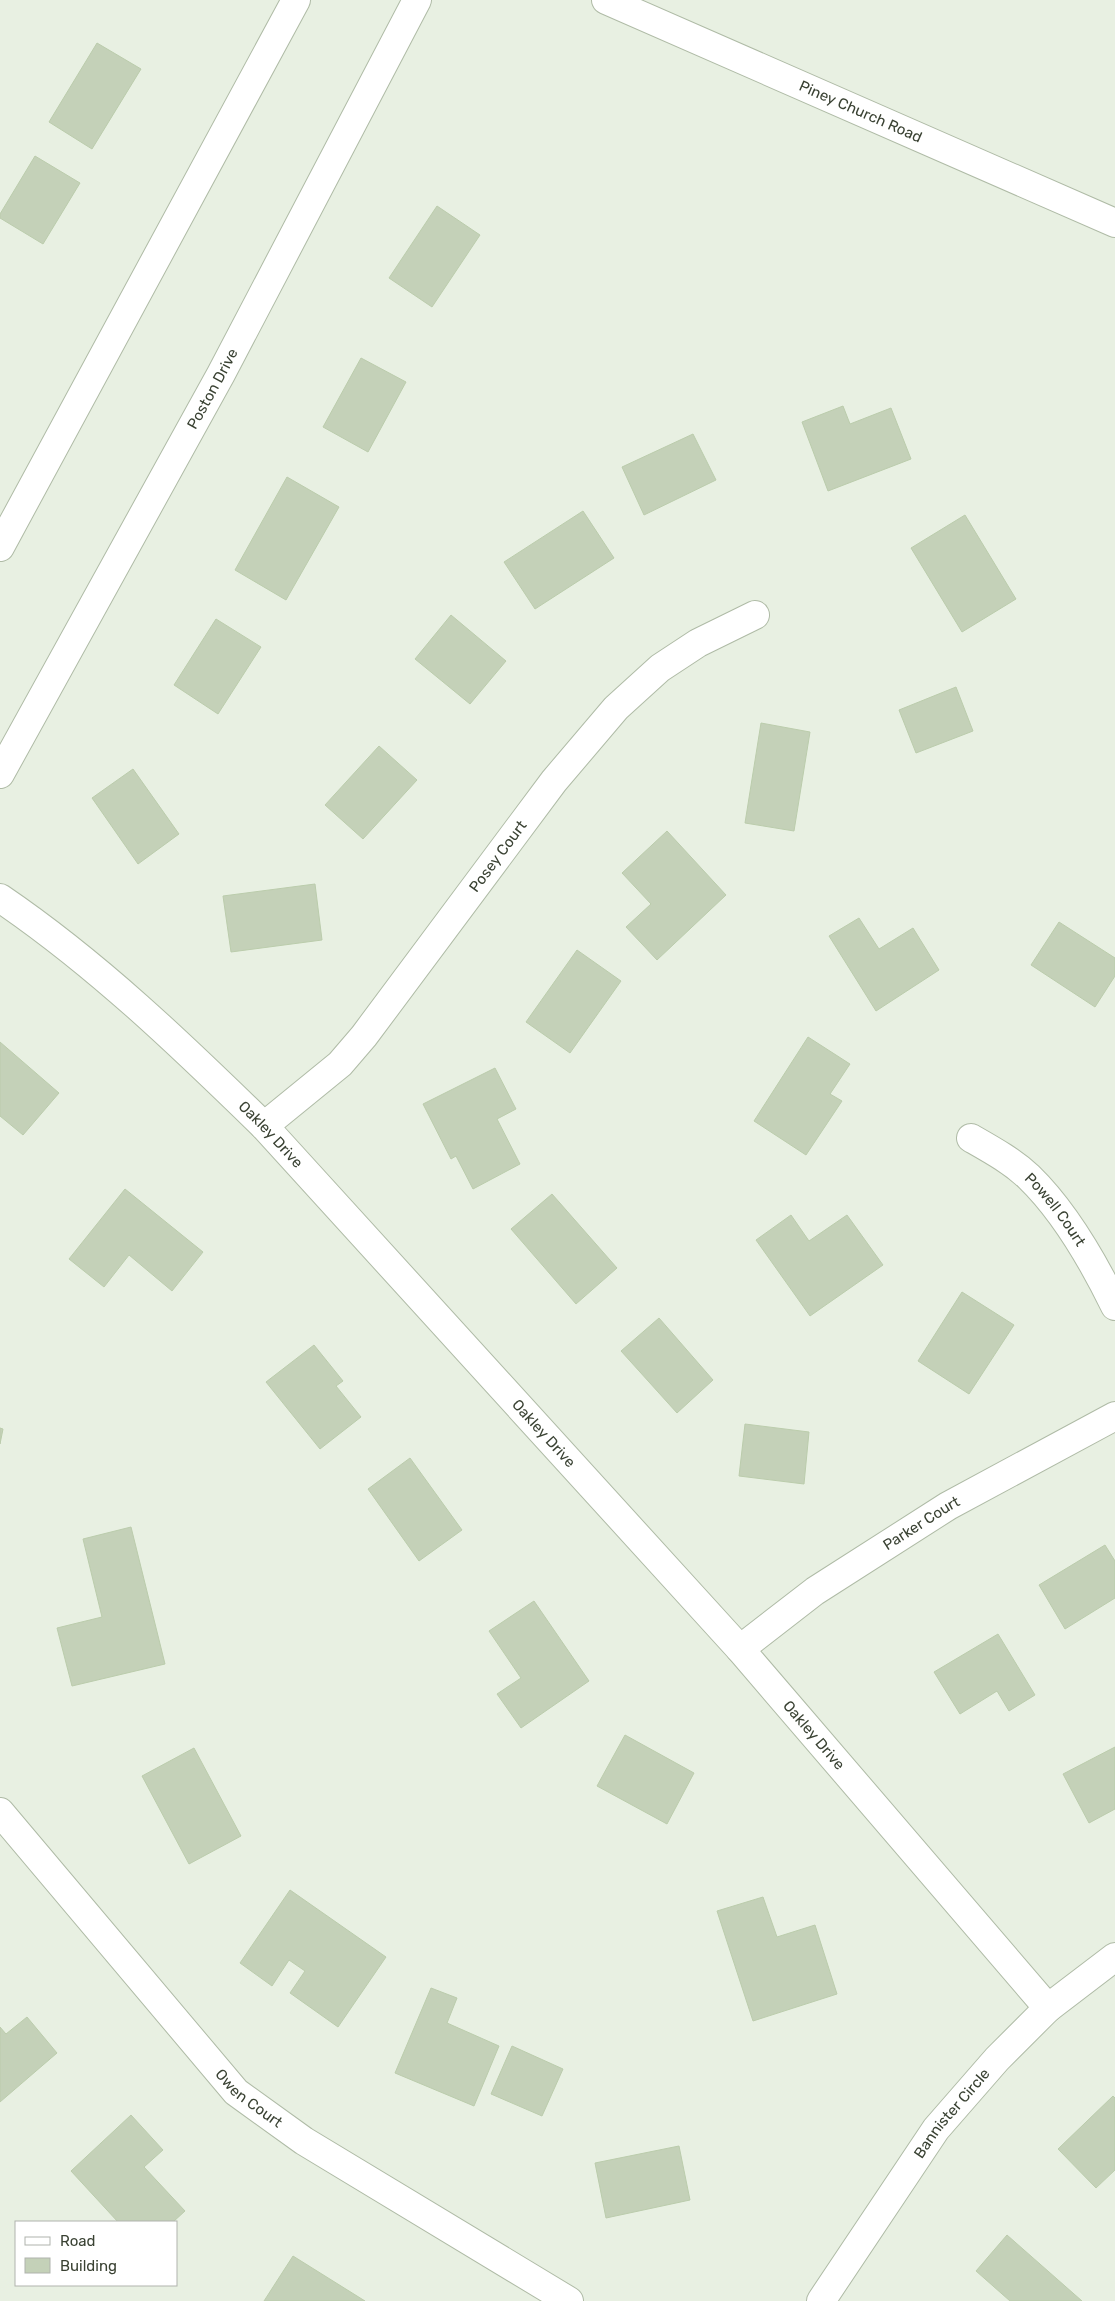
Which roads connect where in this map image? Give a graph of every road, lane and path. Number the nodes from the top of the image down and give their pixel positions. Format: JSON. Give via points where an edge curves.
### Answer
{"nodes":[{"id":1,"x":296,"y":0,"type":"edge"},
{"id":2,"x":417,"y":0,"type":"edge"},
{"id":3,"x":606,"y":0,"type":"edge"},
{"id":4,"x":1115,"y":223,"type":"edge"},
{"id":5,"x":0,"y":547,"type":"edge"},
{"id":6,"x":755,"y":615,"type":"dead end"},
{"id":7,"x":0,"y":774,"type":"edge"},
{"id":8,"x":0,"y":898,"type":"edge"},
{"id":9,"x":264,"y":1126,"type":"junction"},
{"id":10,"x":971,"y":1138,"type":"dead end"},
{"id":11,"x":1115,"y":1306,"type":"edge"},
{"id":12,"x":1115,"y":1416,"type":"edge"},
{"id":13,"x":740,"y":1649,"type":"junction"},
{"id":14,"x":0,"y":1812,"type":"edge"},
{"id":15,"x":1115,"y":1956,"type":"edge"},
{"id":16,"x":1048,"y":2008,"type":"junction"},
{"id":17,"x":569,"y":2301,"type":"edge"},
{"id":18,"x":821,"y":2301,"type":"edge"}],
"edges":[{"from":1,"to":5,"type":"street"},
{"from":2,"to":7,"type":"street","name":"Poston Drive","via":[[221,374]]},
{"from":3,"to":4,"type":"street","name":"Piney Church Road"},
{"from":6,"to":9,"type":"street","name":"Posey Court","via":[[698,643],[660,668],[616,708],[554,781],[364,1036],[340,1064]]},
{"from":8,"to":9,"type":"street","name":"Oakley Drive","via":[[108,981],[181,1044]]},
{"from":9,"to":13,"type":"street","name":"Oakley Drive"},
{"from":10,"to":11,"type":"street","name":"Powell Court","via":[[1029,1177],[1074,1235]]},
{"from":12,"to":13,"type":"street","name":"Parker Court","via":[[948,1506],[814,1591]]},
{"from":13,"to":16,"type":"street","name":"Oakley Drive"},
{"from":14,"to":17,"type":"street","name":"Owen Court","via":[[236,2092],[304,2142]]},
{"from":15,"to":16,"type":"street","name":"Bannister Circle"},
{"from":16,"to":18,"type":"street","name":"Bannister Circle","via":[[996,2059],[936,2129]]}]}
